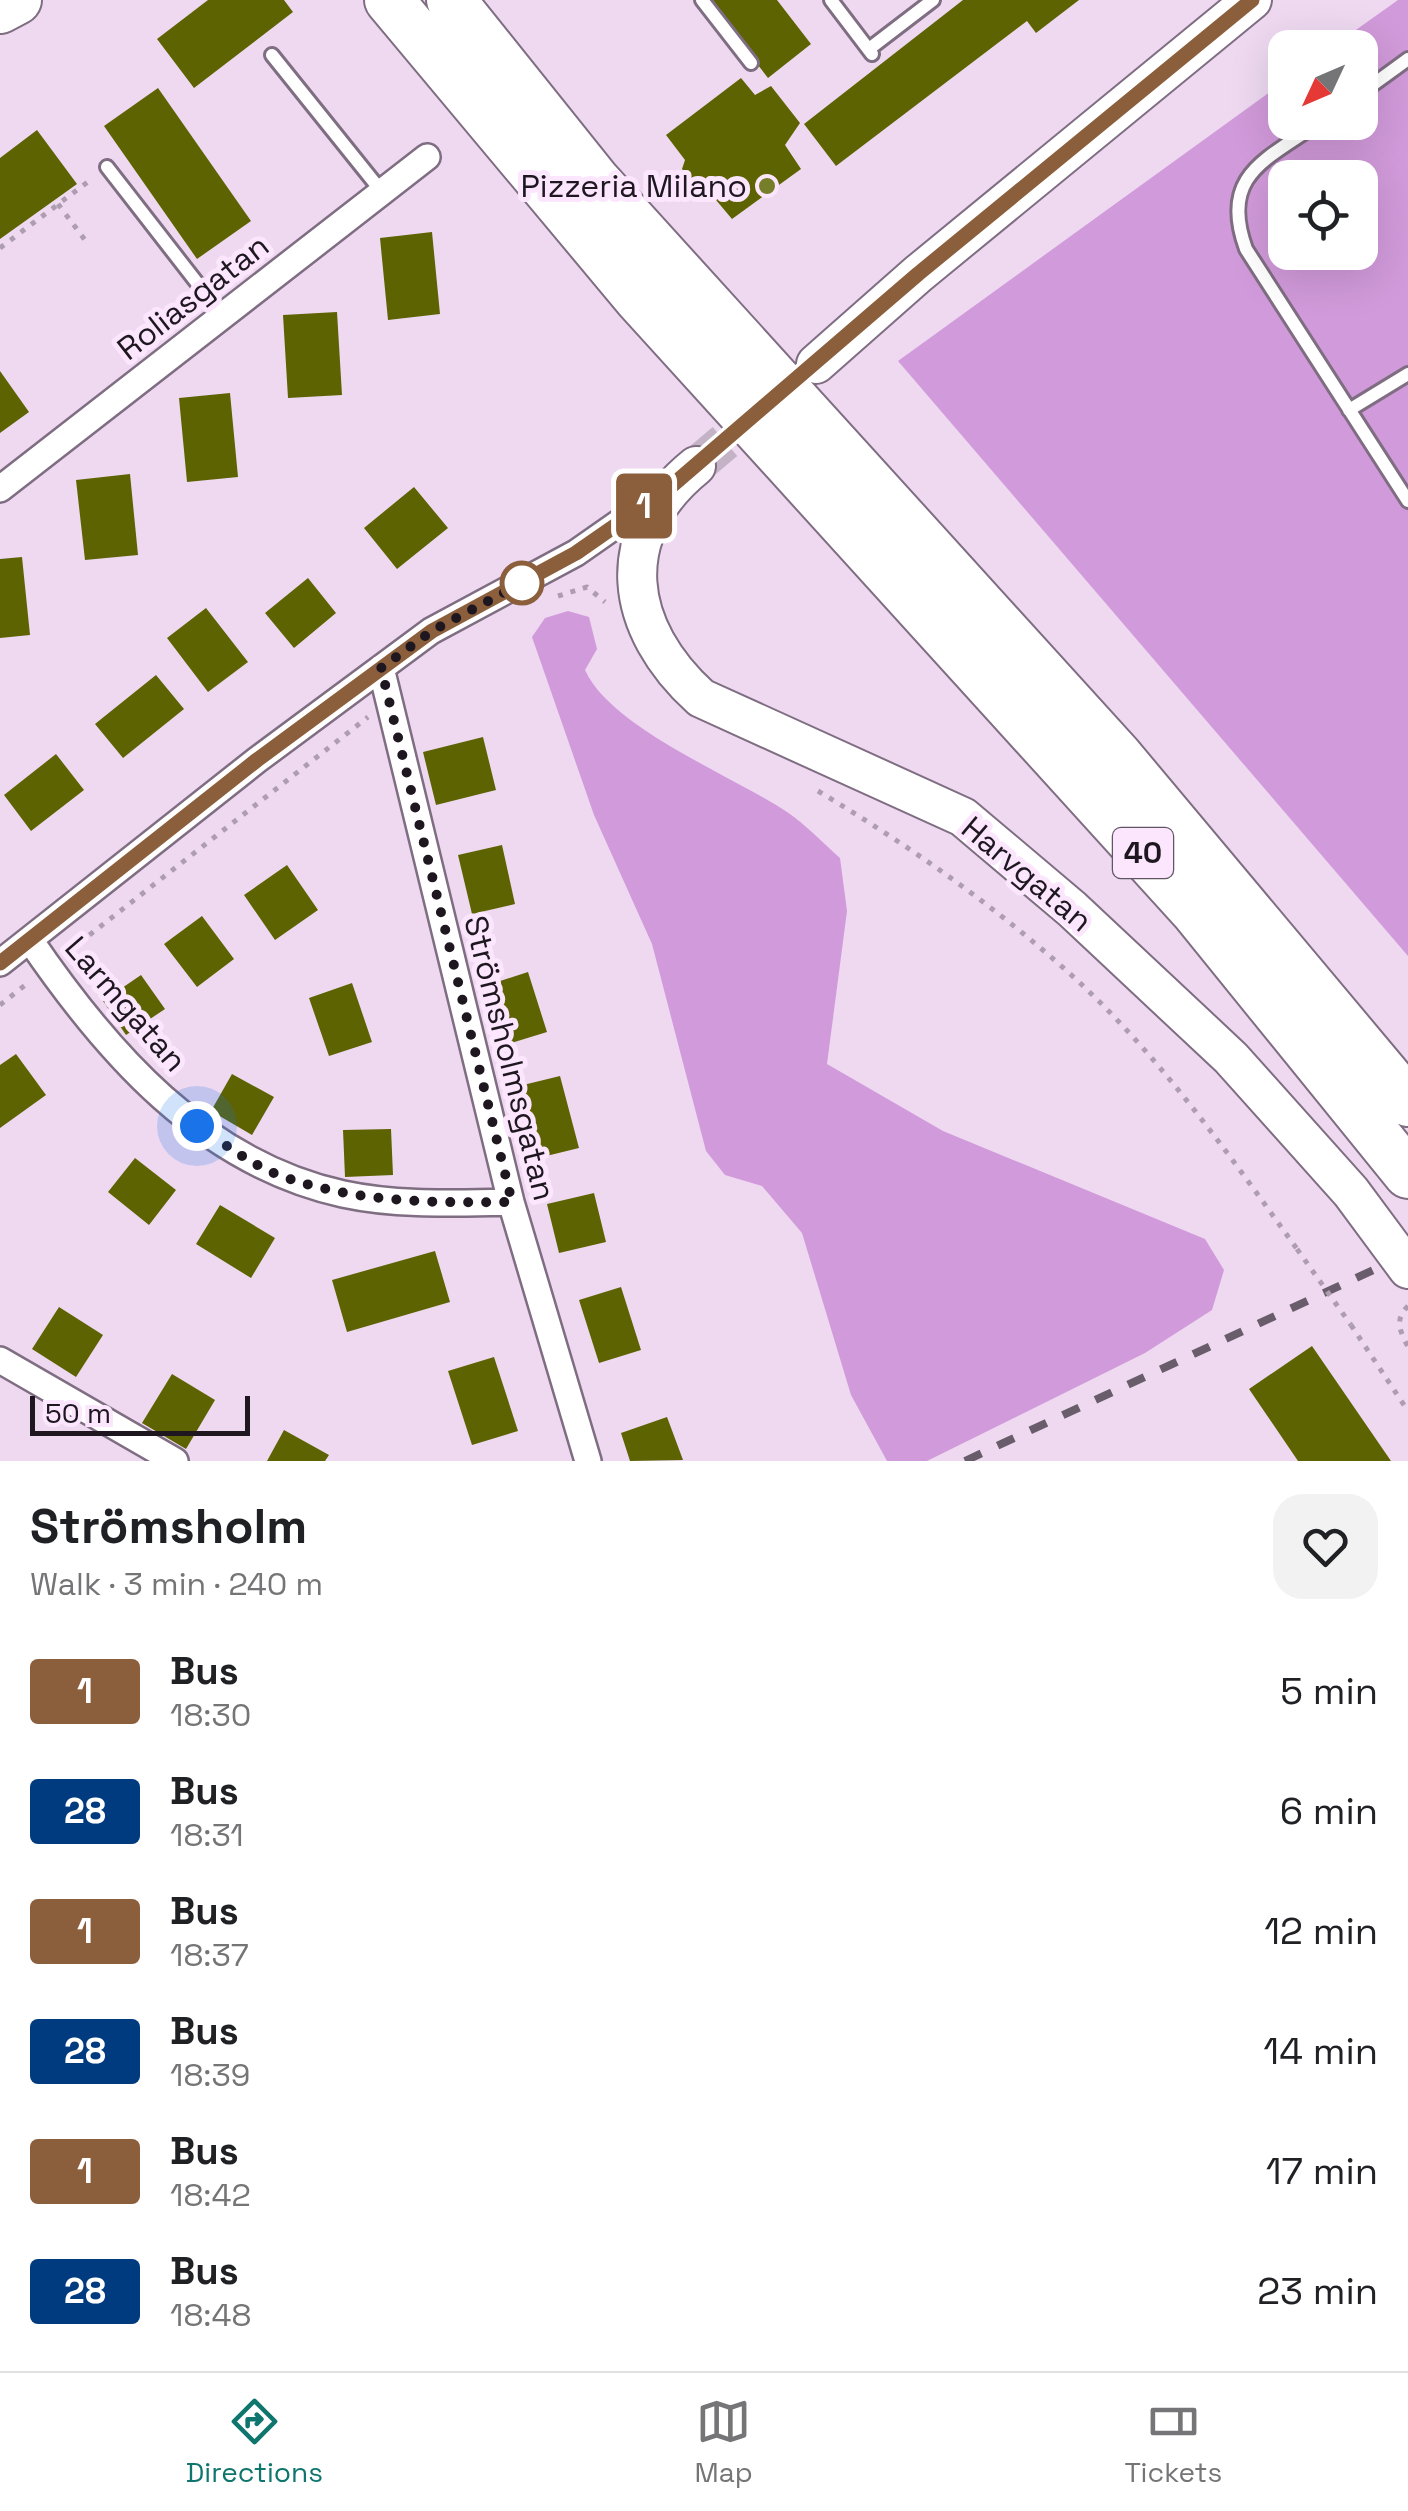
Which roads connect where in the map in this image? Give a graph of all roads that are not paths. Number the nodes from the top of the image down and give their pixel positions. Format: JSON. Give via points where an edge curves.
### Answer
{"nodes":[{"id":1,"x":16,"y":0,"type":"edge"},
{"id":2,"x":389,"y":0,"type":"edge"},
{"id":3,"x":450,"y":0,"type":"edge"},
{"id":4,"x":702,"y":0,"type":"edge"},
{"id":5,"x":831,"y":0,"type":"edge"},
{"id":6,"x":932,"y":0,"type":"edge"},
{"id":7,"x":1252,"y":0,"type":"edge"},
{"id":8,"x":0,"y":9,"type":"edge"},
{"id":9,"x":272,"y":55,"type":"dead end"},
{"id":10,"x":1408,"y":60,"type":"edge"},
{"id":11,"x":751,"y":63,"type":"dead end"},
{"id":12,"x":1378,"y":81,"type":"edge"},
{"id":13,"x":1295,"y":140,"type":"edge"},
{"id":14,"x":427,"y":157,"type":"dead end"},
{"id":15,"x":107,"y":167,"type":"road end"},
{"id":16,"x":382,"y":192,"type":"junction"},
{"id":17,"x":222,"y":315,"type":"junction"},
{"id":18,"x":816,"y":364,"type":"dead end"},
{"id":19,"x":1408,"y":374,"type":"edge"},
{"id":20,"x":1349,"y":410,"type":"junction"},
{"id":21,"x":682,"y":478,"type":"joint"},
{"id":22,"x":0,"y":489,"type":"edge"},
{"id":23,"x":1408,"y":500,"type":"edge"},
{"id":24,"x":381,"y":668,"type":"junction"},
{"id":25,"x":30,"y":940,"type":"junction"},
{"id":26,"x":0,"y":962,"type":"edge"},
{"id":27,"x":1408,"y":1102,"type":"edge"},
{"id":28,"x":1408,"y":1174,"type":"edge"},
{"id":29,"x":512,"y":1202,"type":"junction"},
{"id":30,"x":1408,"y":1269,"type":"edge"},
{"id":31,"x":0,"y":1360,"type":"edge"},
{"id":32,"x":580,"y":1459,"type":"edge"},
{"id":33,"x":175,"y":1461,"type":"edge"}],
"edges":[{"from":1,"to":8,"type":"highway"},
{"from":2,"to":28,"type":"highway","number":"40","via":[[639,299],[1194,910]]},
{"from":3,"to":27,"type":"highway","number":"40","via":[[596,181],[1118,756]]},
{"from":4,"to":11,"type":"lane"},
{"from":5,"to":6,"type":"lane","via":[[871,51]]},
{"from":7,"to":18,"type":"street"},
{"from":9,"to":16,"type":"lane"},
{"from":10,"to":12,"type":"lane"},
{"from":13,"to":20,"type":"lane","via":[[1237,190],[1236,222],[1246,249]]},
{"from":14,"to":16,"type":"street","name":"Roliasgatan"},
{"from":15,"to":17,"type":"lane"},
{"from":16,"to":17,"type":"street","name":"Roliasgatan"},
{"from":17,"to":22,"type":"street","name":"Roliasgatan"},
{"from":19,"to":20,"type":"lane"},
{"from":20,"to":23,"type":"lane"},
{"from":21,"to":24,"type":"street","via":[[576,553],[432,631]]},
{"from":21,"to":30,"type":"street","name":"Harvgatan","via":[[642,541],[637,589],[646,630],[669,669],[702,698],[963,817],[1230,1058],[1351,1192]]},
{"from":24,"to":25,"type":"street"},
{"from":24,"to":29,"type":"street","name":"Strömsholmsgatan"},
{"from":25,"to":26,"type":"street"},
{"from":25,"to":29,"type":"street","name":"Larmgatan","via":[[143,1082],[197,1126],[273,1173],[343,1194],[408,1203]]},
{"from":29,"to":32,"type":"street","name":"Strömsholmsgatan"},
{"from":31,"to":33,"type":"street"}]}
